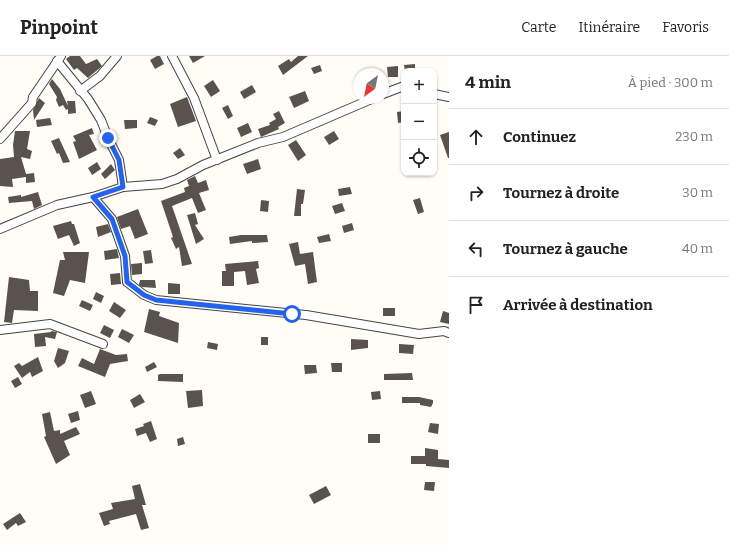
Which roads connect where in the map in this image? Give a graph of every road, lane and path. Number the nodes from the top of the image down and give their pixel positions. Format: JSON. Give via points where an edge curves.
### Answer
{"nodes":[{"id":1,"x":118,"y":56,"type":"edge"},
{"id":2,"x":172,"y":56,"type":"edge"},
{"id":3,"x":59,"y":59,"type":"edge"},
{"id":4,"x":401,"y":87,"type":"edge"},
{"id":5,"x":80,"y":91,"type":"junction"},
{"id":6,"x":389,"y":92,"type":"edge"},
{"id":7,"x":437,"y":95,"type":"edge"},
{"id":8,"x":449,"y":97,"type":"edge"},
{"id":9,"x":360,"y":104,"type":"edge"},
{"id":10,"x":0,"y":139,"type":"edge"},
{"id":11,"x":217,"y":160,"type":"junction"},
{"id":12,"x":123,"y":187,"type":"junction"},
{"id":13,"x":93,"y":197,"type":"junction"},
{"id":14,"x":0,"y":229,"type":"edge"},
{"id":15,"x":0,"y":330,"type":"edge"},
{"id":16,"x":449,"y":333,"type":"edge"},
{"id":17,"x":103,"y":344,"type":"dead end"}],
"edges":[{"from":1,"to":5,"type":"street","via":[[100,76]]},
{"from":2,"to":11,"type":"street","via":[[194,98]]},
{"from":3,"to":5,"type":"street"},
{"from":3,"to":10,"type":"street","via":[[33,97],[32,103]]},
{"from":4,"to":6,"type":"street"},
{"from":5,"to":12,"type":"street","via":[[101,120],[119,160]]},
{"from":7,"to":8,"type":"street"},
{"from":9,"to":11,"type":"street","via":[[283,138],[258,143]]},
{"from":11,"to":12,"type":"street","via":[[162,184]]},
{"from":12,"to":13,"type":"street"},
{"from":13,"to":14,"type":"street","via":[[57,205]]},
{"from":13,"to":16,"type":"street","via":[[112,219],[125,256],[127,282],[144,295],[156,300],[306,315],[419,334]]},
{"from":15,"to":17,"type":"street","via":[[50,324]]}]}
